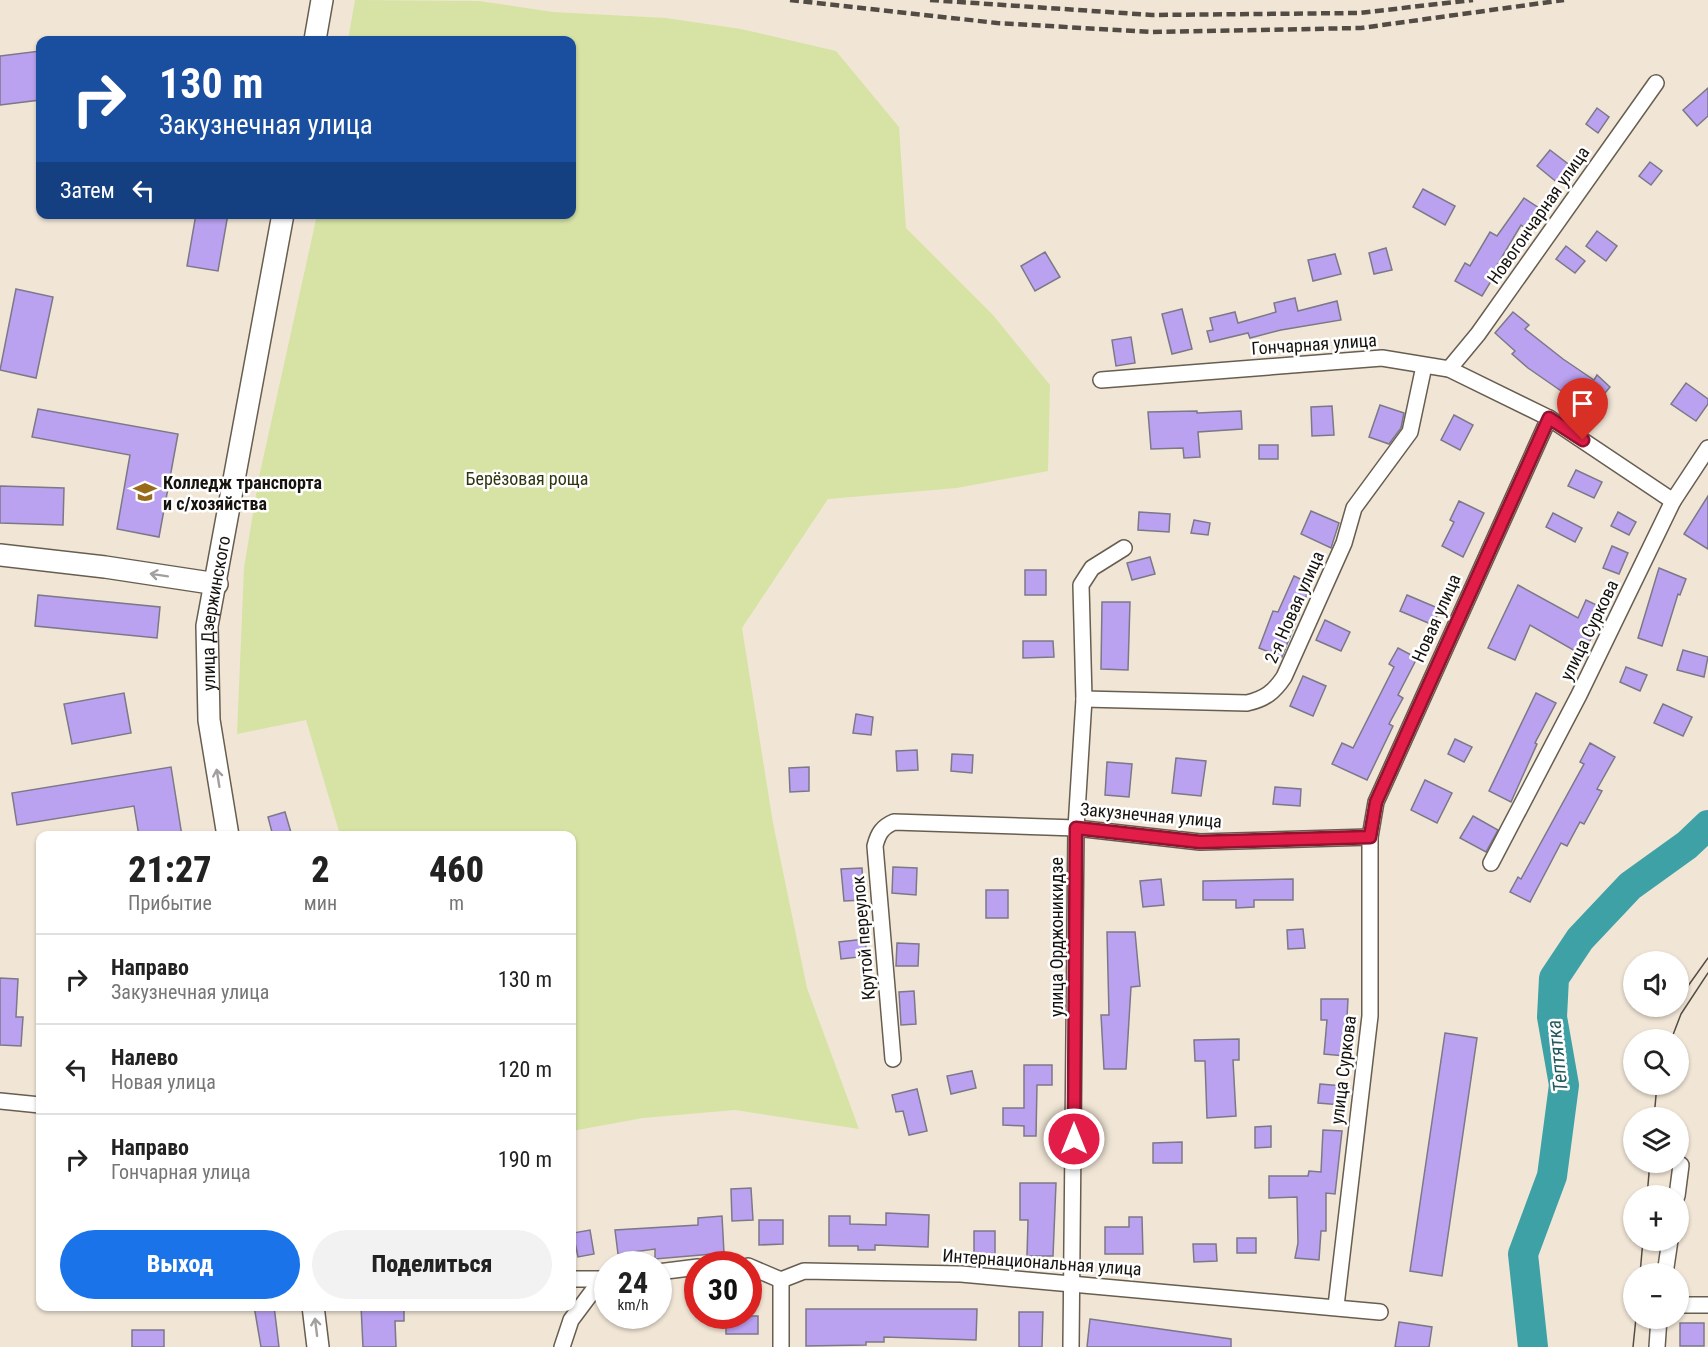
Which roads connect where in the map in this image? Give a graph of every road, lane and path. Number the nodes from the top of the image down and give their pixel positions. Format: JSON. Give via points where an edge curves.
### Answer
{"nodes":[{"id":1,"x":322,"y":1,"type":"edge"},
{"id":2,"x":316,"y":36,"type":"edge"},
{"id":3,"x":1656,"y":83,"type":"dead end"},
{"id":4,"x":281,"y":219,"type":"edge"},
{"id":5,"x":1424,"y":366,"type":"junction"},
{"id":6,"x":1449,"y":369,"type":"junction"},
{"id":7,"x":1101,"y":380,"type":"dead end"},
{"id":8,"x":1549,"y":418,"type":"junction"},
{"id":9,"x":1708,"y":448,"type":"edge"},
{"id":10,"x":1673,"y":501,"type":"junction"},
{"id":11,"x":1124,"y":548,"type":"dead end"},
{"id":12,"x":0,"y":555,"type":"edge"},
{"id":13,"x":217,"y":584,"type":"junction"},
{"id":14,"x":1084,"y":699,"type":"junction"},
{"id":15,"x":894,"y":822,"type":"joint"},
{"id":16,"x":1076,"y":828,"type":"junction"},
{"id":17,"x":227,"y":831,"type":"edge"},
{"id":18,"x":1370,"y":837,"type":"junction"},
{"id":19,"x":1491,"y":863,"type":"dead end"},
{"id":20,"x":893,"y":1059,"type":"dead end"},
{"id":21,"x":0,"y":1101,"type":"edge"},
{"id":22,"x":36,"y":1105,"type":"edge"},
{"id":23,"x":762,"y":1272,"type":"edge"},
{"id":24,"x":576,"y":1279,"type":"edge"},
{"id":25,"x":594,"y":1279,"type":"edge"},
{"id":26,"x":781,"y":1280,"type":"junction"},
{"id":27,"x":1073,"y":1282,"type":"junction"},
{"id":28,"x":594,"y":1291,"type":"edge"},
{"id":29,"x":1689,"y":1305,"type":"edge"},
{"id":30,"x":1708,"y":1305,"type":"edge"},
{"id":31,"x":1336,"y":1306,"type":"junction"},
{"id":32,"x":314,"y":1311,"type":"edge"},
{"id":33,"x":1380,"y":1312,"type":"dead end"},
{"id":34,"x":1658,"y":1329,"type":"edge"},
{"id":35,"x":318,"y":1347,"type":"edge"},
{"id":36,"x":562,"y":1347,"type":"edge"},
{"id":37,"x":781,"y":1347,"type":"edge"},
{"id":38,"x":1071,"y":1347,"type":"edge"},
{"id":39,"x":1657,"y":1347,"type":"edge"}],
"edges":[{"from":1,"to":2,"type":"main road"},
{"from":3,"to":6,"type":"street","name":"Новогончарная улица"},
{"from":4,"to":13,"type":"main road","name":"улица Дзержинского"},
{"from":5,"to":6,"type":"street","name":"Гончарная улица"},
{"from":5,"to":7,"type":"street","name":"Гончарная улица","via":[[1382,358]]},
{"from":5,"to":14,"type":"street","name":"2-я Новая улица","via":[[1410,432],[1354,508],[1344,543],[1275,690],[1247,703]]},
{"from":6,"to":8,"type":"street","name":"Гончарная улица"},
{"from":8,"to":10,"type":"street","name":"Гончарная улица"},
{"from":8,"to":18,"type":"street","name":"Новая улица","via":[[1385,780],[1376,802]]},
{"from":9,"to":10,"type":"street","name":"улица Суркова"},
{"from":10,"to":19,"type":"street","name":"улица Суркова","via":[[1579,695]]},
{"from":11,"to":14,"type":"street","name":"улица Орджоникидзе","via":[[1092,568],[1082,585]]},
{"from":13,"to":12,"type":"main road","one_way":true},
{"from":17,"to":13,"type":"main road","name":"улица Дзержинского","one_way":true,"via":[[209,720],[207,626]]},
{"from":14,"to":16,"type":"street","name":"улица Орджоникидзе"},
{"from":15,"to":16,"type":"street","name":"Закузнечная улица"},
{"from":15,"to":20,"type":"street","name":"Крутой переулок","via":[[878,835],[875,846]]},
{"from":16,"to":18,"type":"street","name":"Закузнечная улица","via":[[1200,842]]},
{"from":16,"to":27,"type":"street","name":"улица Орджоникидзе"},
{"from":18,"to":31,"type":"street","name":"улица Суркова","via":[[1370,1016]]},
{"from":21,"to":22,"type":"street"},
{"from":23,"to":26,"type":"street"},
{"from":24,"to":25,"type":"street"},
{"from":26,"to":27,"type":"street","name":"Интернациональная улица","via":[[804,1271],[961,1274]]},
{"from":26,"to":37,"type":"street"},
{"from":27,"to":31,"type":"street","name":"Интернациональная улица"},
{"from":27,"to":38,"type":"street","name":"улица Орджоникидзе"},
{"from":28,"to":36,"type":"street","via":[[571,1320]]},
{"from":29,"to":30,"type":"street"},
{"from":31,"to":33,"type":"street","name":"Интернациональная улица"},
{"from":35,"to":32,"type":"main road","one_way":true},
{"from":34,"to":39,"type":"street"}]}
